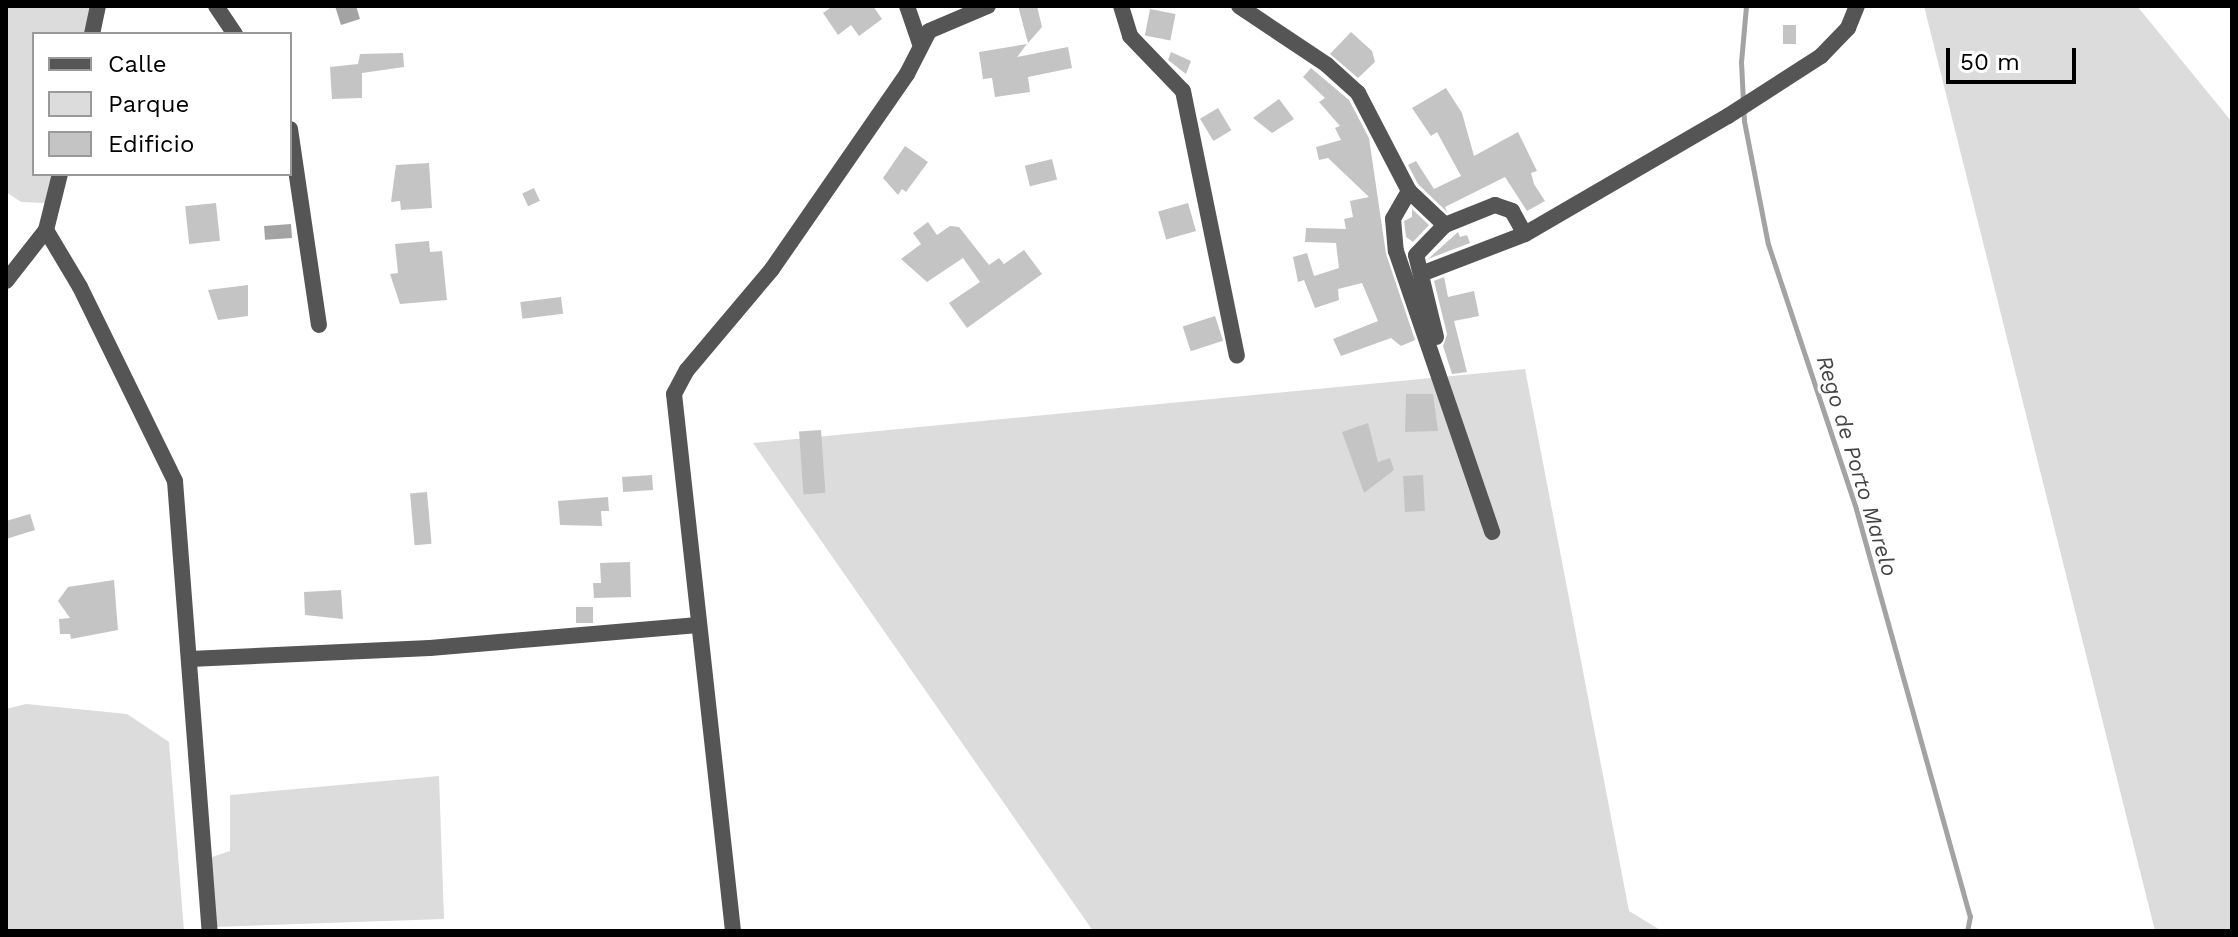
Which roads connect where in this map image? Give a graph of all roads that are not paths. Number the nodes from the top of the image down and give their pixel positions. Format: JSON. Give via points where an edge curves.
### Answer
{"nodes":[{"id":1,"x":98,"y":6,"type":"edge"},
{"id":2,"x":216,"y":6,"type":"edge"},
{"id":3,"x":907,"y":6,"type":"edge"},
{"id":4,"x":988,"y":6,"type":"edge"},
{"id":5,"x":1121,"y":6,"type":"edge"},
{"id":6,"x":1239,"y":6,"type":"edge"},
{"id":7,"x":1857,"y":6,"type":"edge"},
{"id":8,"x":92,"y":32,"type":"edge"},
{"id":9,"x":234,"y":32,"type":"edge"},
{"id":10,"x":920,"y":43,"type":"junction"},
{"id":11,"x":292,"y":143,"type":"edge"},
{"id":12,"x":60,"y":176,"type":"edge"},
{"id":13,"x":1409,"y":191,"type":"junction"},
{"id":14,"x":1445,"y":225,"type":"junction"},
{"id":15,"x":46,"y":230,"type":"junction"},
{"id":16,"x":1525,"y":234,"type":"junction"},
{"id":17,"x":1421,"y":274,"type":"junction"},
{"id":18,"x":6,"y":281,"type":"edge"},
{"id":19,"x":319,"y":325,"type":"dead end"},
{"id":20,"x":1237,"y":356,"type":"dead end"},
{"id":21,"x":1444,"y":383,"type":"junction"},
{"id":22,"x":1492,"y":532,"type":"dead end"},
{"id":23,"x":698,"y":625,"type":"junction"},
{"id":24,"x":190,"y":659,"type":"junction"},
{"id":25,"x":210,"y":931,"type":"edge"},
{"id":26,"x":733,"y":931,"type":"edge"}],
"edges":[{"from":1,"to":8,"type":"street"},
{"from":2,"to":9,"type":"street"},
{"from":3,"to":10,"type":"street"},
{"from":4,"to":10,"type":"street","via":[[940,23]]},
{"from":5,"to":20,"type":"street","via":[[1130,36],[1183,91]]},
{"from":6,"to":13,"type":"street","via":[[1327,65],[1358,93]]},
{"from":7,"to":16,"type":"street","via":[[1848,28],[1821,56]]},
{"from":10,"to":23,"type":"street","via":[[907,74],[772,269],[687,370],[674,394]]},
{"from":11,"to":19,"type":"street"},
{"from":12,"to":15,"type":"street"},
{"from":13,"to":14,"type":"street"},
{"from":13,"to":21,"type":"street","via":[[1393,219],[1396,251]]},
{"from":14,"to":16,"type":"street","via":[[1495,205],[1512,211]]},
{"from":14,"to":17,"type":"street","via":[[1416,255]]},
{"from":15,"to":18,"type":"street"},
{"from":15,"to":24,"type":"street","via":[[80,287],[175,481]]},
{"from":16,"to":17,"type":"street"},
{"from":17,"to":21,"type":"street"},
{"from":21,"to":22,"type":"street"},
{"from":23,"to":24,"type":"street","via":[[430,648]]},
{"from":23,"to":26,"type":"street"},
{"from":24,"to":25,"type":"street"}]}
